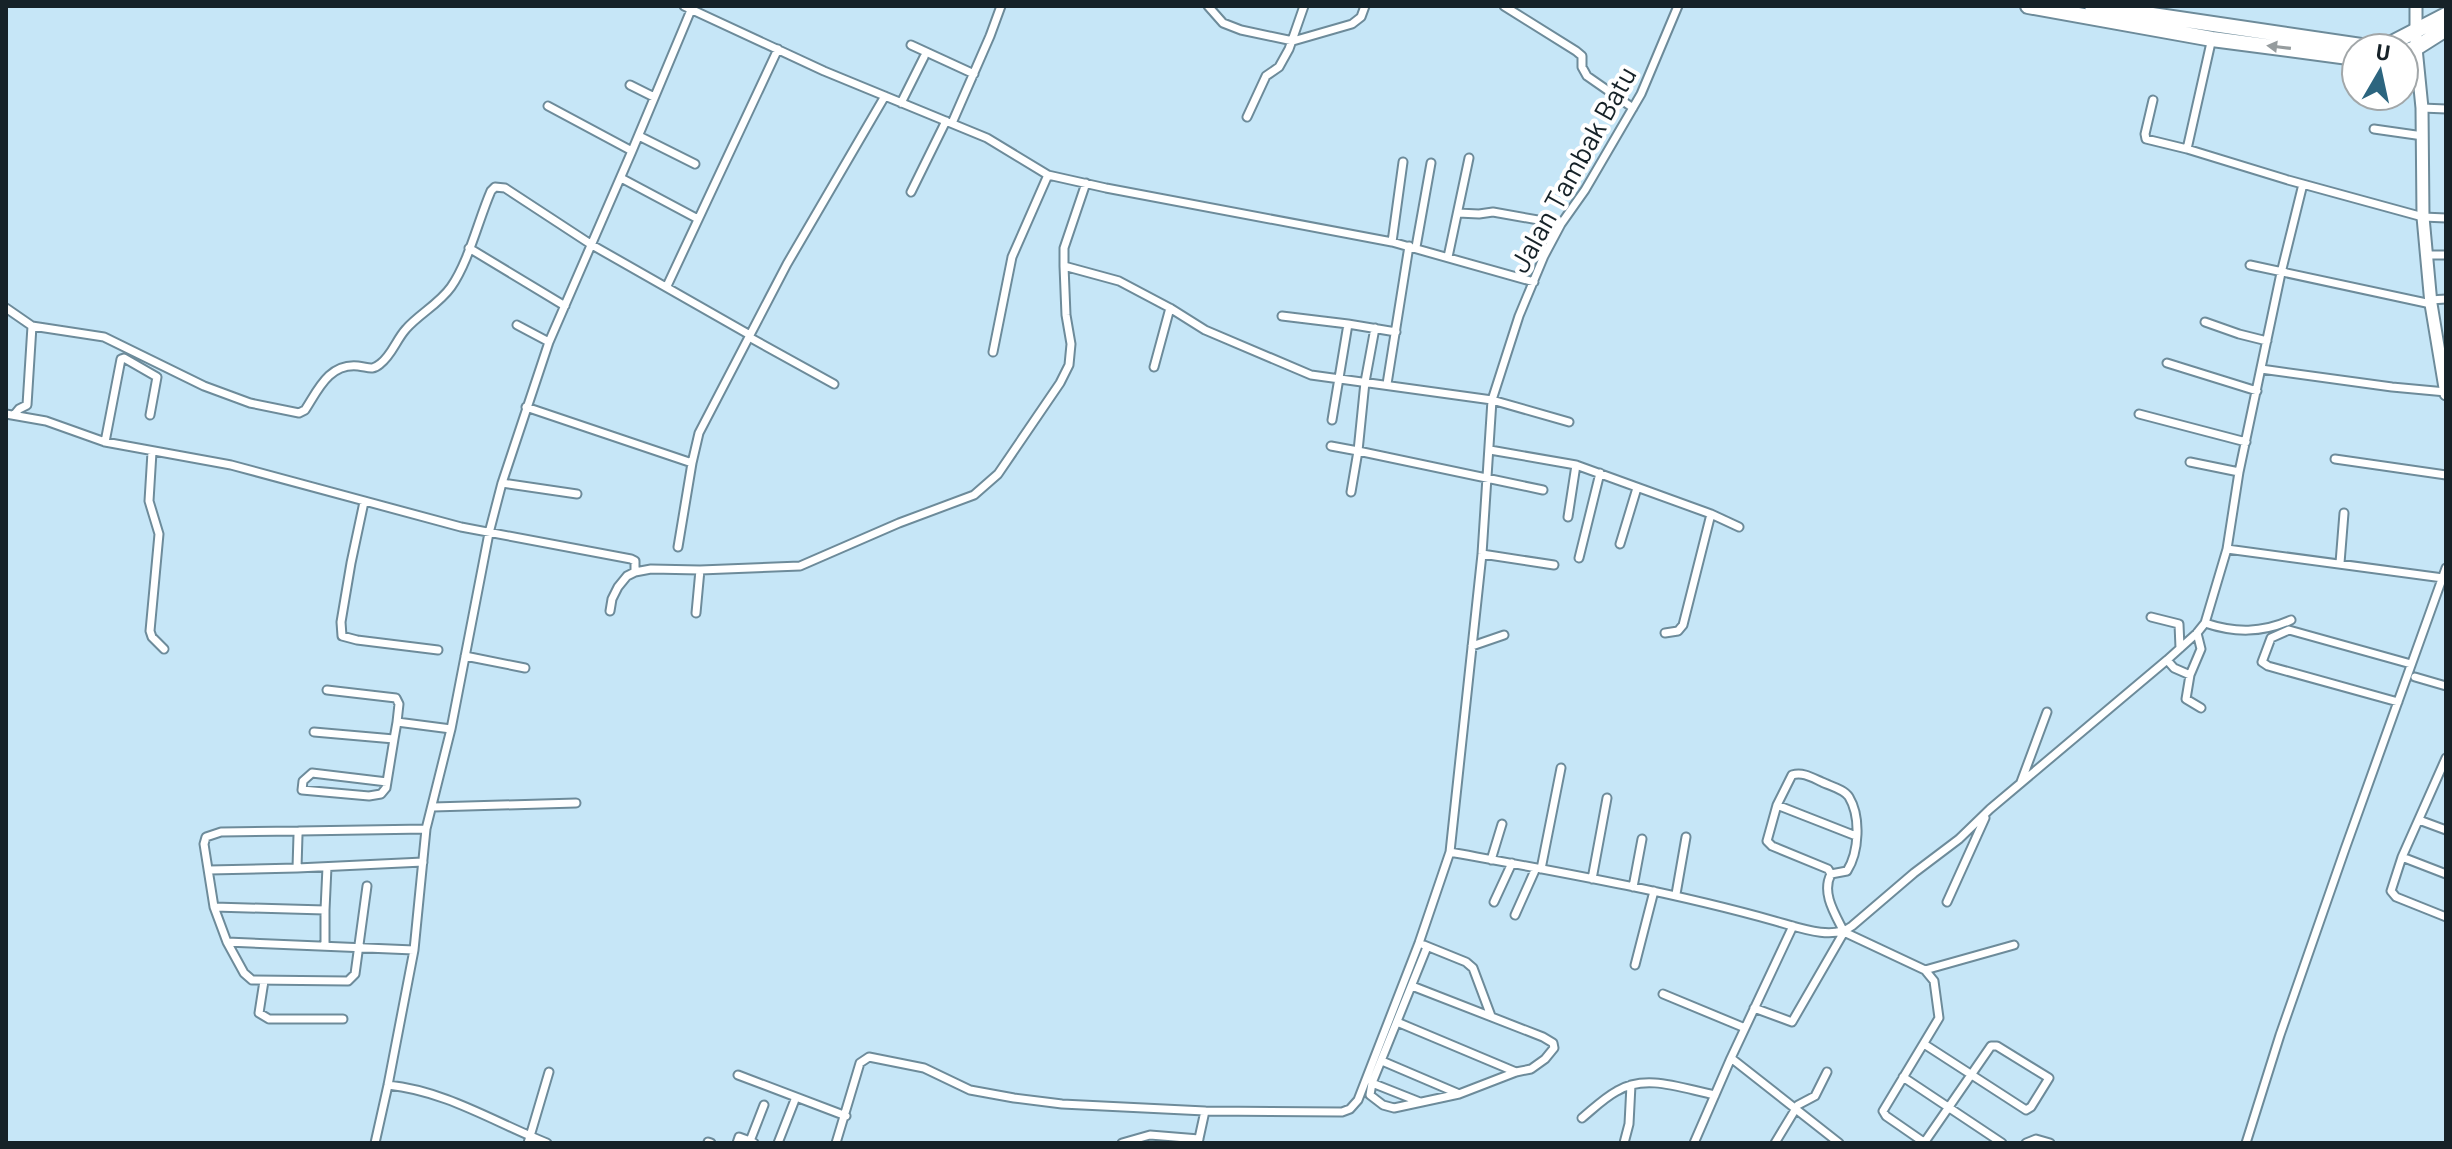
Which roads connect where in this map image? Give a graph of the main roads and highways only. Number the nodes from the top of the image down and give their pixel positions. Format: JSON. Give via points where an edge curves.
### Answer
{"nodes":[{"id":1,"x":2028,"y":6,"type":"edge"},
{"id":2,"x":2093,"y":6,"type":"edge"},
{"id":3,"x":2416,"y":6,"type":"edge"},
{"id":4,"x":2446,"y":15,"type":"edge"},
{"id":5,"x":2446,"y":29,"type":"edge"},
{"id":6,"x":2213,"y":31,"type":"junction"},
{"id":7,"x":2417,"y":32,"type":"joint"},
{"id":8,"x":2340,"y":44,"type":"edge"},
{"id":9,"x":2420,"y":44,"type":"edge"},
{"id":10,"x":2340,"y":55,"type":"edge"},
{"id":11,"x":2420,"y":98,"type":"edge"},
{"id":12,"x":2442,"y":346,"type":"edge"},
{"id":13,"x":2446,"y":392,"type":"edge"}],
"edges":[{"from":1,"to":6,"type":"highway"},
{"from":2,"to":6,"type":"highway"},
{"from":3,"to":7,"type":"main road"},
{"from":4,"to":7,"type":"highway"},
{"from":5,"to":9,"type":"highway"},
{"from":6,"to":8,"type":"highway"},
{"from":10,"to":6,"type":"highway","one_way":true},
{"from":11,"to":12,"type":"main road","via":[[2430,302]]},
{"from":12,"to":13,"type":"main road"}]}
